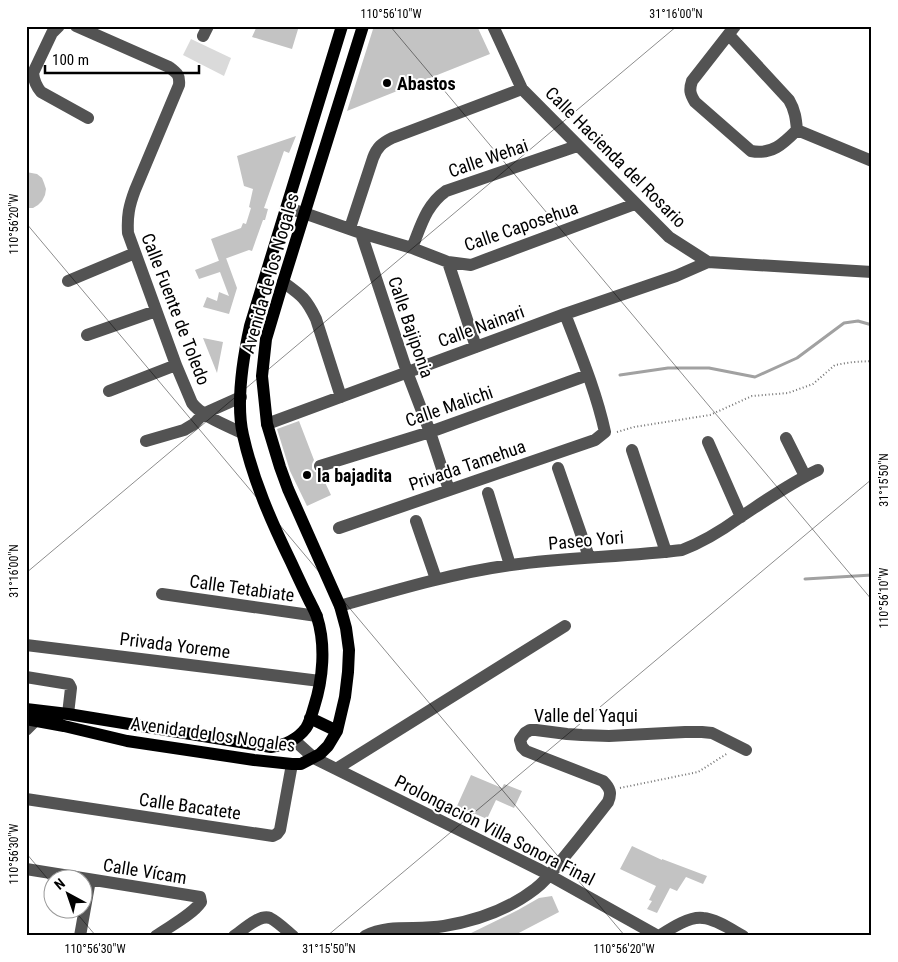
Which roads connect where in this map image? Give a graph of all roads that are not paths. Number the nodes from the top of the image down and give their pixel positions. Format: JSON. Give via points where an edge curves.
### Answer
{"nodes":[{"id":1,"x":59,"y":26,"type":"edge"},
{"id":2,"x":76,"y":26,"type":"edge"},
{"id":3,"x":342,"y":26,"type":"edge"},
{"id":4,"x":363,"y":26,"type":"edge"},
{"id":5,"x":493,"y":26,"type":"edge"},
{"id":6,"x":732,"y":31,"type":"edge"},
{"id":7,"x":522,"y":89,"type":"junction"},
{"id":8,"x":88,"y":118,"type":"dead end"},
{"id":9,"x":797,"y":130,"type":"junction"},
{"id":10,"x":577,"y":146,"type":"junction"},
{"id":11,"x":872,"y":161,"type":"edge"},
{"id":12,"x":635,"y":204,"type":"junction"},
{"id":13,"x":287,"y":208,"type":"junction"},
{"id":14,"x":304,"y":213,"type":"junction"},
{"id":15,"x":355,"y":230,"type":"junction"},
{"id":16,"x":412,"y":248,"type":"junction"},
{"id":17,"x":135,"y":253,"type":"junction"},
{"id":18,"x":448,"y":262,"type":"junction"},
{"id":19,"x":708,"y":262,"type":"junction"},
{"id":20,"x":872,"y":272,"type":"edge"},
{"id":21,"x":68,"y":281,"type":"dead end"},
{"id":22,"x":282,"y":282,"type":"junction"},
{"id":23,"x":156,"y":311,"type":"junction"},
{"id":24,"x":565,"y":314,"type":"junction"},
{"id":25,"x":87,"y":335,"type":"dead end"},
{"id":26,"x":476,"y":346,"type":"junction"},
{"id":27,"x":176,"y":365,"type":"junction"},
{"id":28,"x":407,"y":372,"type":"junction"},
{"id":29,"x":588,"y":375,"type":"junction"},
{"id":30,"x":109,"y":391,"type":"dead end"},
{"id":31,"x":241,"y":397,"type":"junction"},
{"id":32,"x":341,"y":397,"type":"junction"},
{"id":33,"x":203,"y":414,"type":"junction"},
{"id":34,"x":268,"y":424,"type":"junction"},
{"id":35,"x":430,"y":432,"type":"junction"},
{"id":36,"x":242,"y":433,"type":"junction"},
{"id":37,"x":786,"y":438,"type":"dead end"},
{"id":38,"x":146,"y":442,"type":"dead end"},
{"id":39,"x":708,"y":442,"type":"dead end"},
{"id":40,"x":632,"y":450,"type":"dead end"},
{"id":41,"x":320,"y":466,"type":"dead end"},
{"id":42,"x":558,"y":468,"type":"dead end"},
{"id":43,"x":818,"y":470,"type":"dead end"},
{"id":44,"x":805,"y":476,"type":"junction"},
{"id":45,"x":449,"y":490,"type":"junction"},
{"id":46,"x":488,"y":493,"type":"dead end"},
{"id":47,"x":740,"y":517,"type":"junction"},
{"id":48,"x":416,"y":521,"type":"dead end"},
{"id":49,"x":339,"y":528,"type":"dead end"},
{"id":50,"x":666,"y":552,"type":"junction"},
{"id":51,"x":589,"y":557,"type":"junction"},
{"id":52,"x":510,"y":565,"type":"junction"},
{"id":53,"x":436,"y":579,"type":"junction"},
{"id":54,"x":162,"y":594,"type":"dead end"},
{"id":55,"x":340,"y":606,"type":"junction"},
{"id":56,"x":317,"y":616,"type":"junction"},
{"id":57,"x":565,"y":626,"type":"dead end"},
{"id":58,"x":26,"y":645,"type":"edge"},
{"id":59,"x":26,"y":677,"type":"edge"},
{"id":60,"x":320,"y":681,"type":"junction"},
{"id":61,"x":26,"y":709,"type":"edge"},
{"id":62,"x":68,"y":714,"type":"junction"},
{"id":63,"x":310,"y":718,"type":"junction"},
{"id":64,"x":31,"y":719,"type":"edge"},
{"id":65,"x":26,"y":730,"type":"edge"},
{"id":66,"x":337,"y":731,"type":"junction"},
{"id":67,"x":294,"y":740,"type":"junction"},
{"id":68,"x":740,"y":749,"type":"road end"},
{"id":69,"x":314,"y":758,"type":"junction"},
{"id":70,"x":292,"y":764,"type":"junction"},
{"id":71,"x":336,"y":769,"type":"junction"},
{"id":72,"x":26,"y":799,"type":"edge"},
{"id":73,"x":26,"y":868,"type":"edge"},
{"id":74,"x":42,"y":871,"type":"edge"},
{"id":75,"x":550,"y":875,"type":"junction"},
{"id":76,"x":92,"y":880,"type":"edge"},
{"id":77,"x":83,"y":920,"type":"edge"},
{"id":78,"x":80,"y":936,"type":"edge"},
{"id":79,"x":156,"y":936,"type":"edge"},
{"id":80,"x":234,"y":936,"type":"edge"},
{"id":81,"x":293,"y":936,"type":"edge"},
{"id":82,"x":365,"y":936,"type":"edge"},
{"id":83,"x":658,"y":936,"type":"edge"},
{"id":84,"x":743,"y":936,"type":"edge"}],
"edges":[{"from":1,"to":8,"type":"street","via":[[52,32],[33,73],[34,80],[41,92]]},
{"from":2,"to":17,"type":"street","name":"Calle Fuente de Toledo","via":[[170,67],[179,79],[130,205],[128,232]]},
{"from":3,"to":13,"type":"main road","name":"Avenida de los Nogales"},
{"from":4,"to":14,"type":"main road","name":"Avenida de los Nogales"},
{"from":5,"to":7,"type":"street","name":"Calle Hacienda del Rosario"},
{"from":6,"to":9,"type":"street","via":[[790,100]]},
{"from":6,"to":9,"type":"street","via":[[692,81],[689,88],[695,102],[751,151],[770,151]]},
{"from":7,"to":10,"type":"street","name":"Calle Hacienda del Rosario"},
{"from":7,"to":15,"type":"street","via":[[381,144],[373,158]]},
{"from":9,"to":11,"type":"street"},
{"from":10,"to":12,"type":"street","name":"Calle Hacienda del Rosario"},
{"from":10,"to":16,"type":"street","name":"Calle Wehai","via":[[446,191],[430,206]]},
{"from":12,"to":18,"type":"street","name":"Calle Caposehua","via":[[471,265]]},
{"from":12,"to":19,"type":"street","name":"Calle Hacienda del Rosario","via":[[669,237]]},
{"from":13,"to":14,"type":"street","name":"Calle Caposehua"},
{"from":13,"to":31,"type":"main road","name":"Avenida de los Nogales","via":[[250,326]]},
{"from":14,"to":15,"type":"street","name":"Calle Caposehua"},
{"from":14,"to":22,"type":"main road","name":"Avenida de los Nogales"},
{"from":15,"to":16,"type":"street","name":"Calle Caposehua"},
{"from":15,"to":28,"type":"street","name":"Calle Bajiponia"},
{"from":16,"to":18,"type":"street","name":"Calle Caposehua"},
{"from":17,"to":21,"type":"street"},
{"from":17,"to":23,"type":"street","name":"Calle Fuente de Toledo"},
{"from":18,"to":26,"type":"street"},
{"from":19,"to":20,"type":"street","name":"Calle Hacienda del Rosario"},
{"from":19,"to":24,"type":"street","name":"Calle Nainari"},
{"from":22,"to":32,"type":"street","via":[[308,302]]},
{"from":22,"to":34,"type":"main road","name":"Avenida de los Nogales","via":[[263,360]]},
{"from":23,"to":25,"type":"street"},
{"from":23,"to":27,"type":"street","name":"Calle Fuente de Toledo"},
{"from":24,"to":26,"type":"street","name":"Calle Nainari"},
{"from":24,"to":29,"type":"street"},
{"from":26,"to":28,"type":"street","name":"Calle Nainari"},
{"from":27,"to":30,"type":"street"},
{"from":27,"to":33,"type":"street","name":"Calle Fuente de Toledo","via":[[192,403]]},
{"from":28,"to":32,"type":"street","name":"Calle Nainari"},
{"from":28,"to":35,"type":"street","name":"Calle Bajiponia"},
{"from":29,"to":35,"type":"street","name":"Calle Malichi"},
{"from":29,"to":45,"type":"street","name":"Privada Tamehua","via":[[604,432],[595,440]]},
{"from":31,"to":33,"type":"street","name":"Calle Fuente de Toledo"},
{"from":31,"to":36,"type":"main road","name":"Avenida de los Nogales"},
{"from":32,"to":34,"type":"street","name":"Calle Nainari"},
{"from":33,"to":36,"type":"street","name":"Calle Fuente de Toledo"},
{"from":33,"to":38,"type":"street","name":"Calle Fuente de Toledo","via":[[184,430]]},
{"from":34,"to":55,"type":"main road","name":"Avenida de los Nogales","via":[[288,489]]},
{"from":35,"to":41,"type":"street","name":"Calle Malichi"},
{"from":35,"to":45,"type":"street","name":"Calle Bajiponia"},
{"from":36,"to":56,"type":"main road","name":"Avenida de los Nogales","via":[[260,496]]},
{"from":37,"to":44,"type":"street"},
{"from":39,"to":47,"type":"street"},
{"from":40,"to":50,"type":"street"},
{"from":42,"to":51,"type":"street"},
{"from":43,"to":44,"type":"street","name":"Paseo Yori"},
{"from":44,"to":47,"type":"street","name":"Paseo Yori"},
{"from":45,"to":49,"type":"street","name":"Privada Tamehua"},
{"from":46,"to":52,"type":"street"},
{"from":47,"to":50,"type":"street","name":"Paseo Yori","via":[[697,545]]},
{"from":48,"to":53,"type":"street"},
{"from":50,"to":51,"type":"street","name":"Paseo Yori"},
{"from":51,"to":52,"type":"street","name":"Paseo Yori"},
{"from":52,"to":53,"type":"street","name":"Paseo Yori"},
{"from":53,"to":55,"type":"street","name":"Paseo Yori"},
{"from":54,"to":56,"type":"street","name":"Calle Tetabiate"},
{"from":55,"to":66,"type":"main road","name":"Avenida de los Nogales","via":[[349,650],[345,697]]},
{"from":56,"to":60,"type":"main road","name":"Avenida de los Nogales","via":[[322,651]]},
{"from":57,"to":71,"type":"street"},
{"from":58,"to":60,"type":"street","name":"Privada Yoreme"},
{"from":59,"to":62,"type":"street","via":[[69,684]]},
{"from":60,"to":63,"type":"main road","name":"Avenida de los Nogales"},
{"from":61,"to":62,"type":"main road","name":"Avenida de los Nogales"},
{"from":62,"to":67,"type":"main road","name":"Avenida de los Nogales","via":[[259,746],[281,746]]},
{"from":63,"to":66,"type":"main road"},
{"from":63,"to":67,"type":"main road","name":"Avenida de los Nogales"},
{"from":64,"to":65,"type":"street"},
{"from":64,"to":70,"type":"main road","name":"Avenida de los Nogales","via":[[136,742]]},
{"from":66,"to":69,"type":"main road","name":"Avenida de los Nogales","via":[[328,746]]},
{"from":67,"to":69,"type":"street","name":"Prolongación Villa Sonora Final"},
{"from":68,"to":75,"type":"street","name":"Valle del Yaqui","via":[[712,733],[702,732],[609,736],[536,730],[525,732],[520,743],[526,751],[603,781],[610,790],[608,802]]},
{"from":69,"to":70,"type":"main road","name":"Avenida de los Nogales"},
{"from":69,"to":71,"type":"street","name":"Prolongación Villa Sonora Final"},
{"from":70,"to":72,"type":"street","name":"Calle Bacatete","via":[[280,830],[273,836]]},
{"from":71,"to":75,"type":"street","name":"Prolongación Villa Sonora Final"},
{"from":73,"to":74,"type":"street","name":"Calle Vícam"},
{"from":75,"to":82,"type":"street","via":[[536,889],[510,905],[457,924],[388,928]]},
{"from":75,"to":83,"type":"street","name":"Prolongación Villa Sonora Final"},
{"from":76,"to":79,"type":"street","name":"Calle Vícam","via":[[200,897],[197,907]]},
{"from":77,"to":78,"type":"street"},
{"from":80,"to":81,"type":"street","via":[[264,917],[272,919]]},
{"from":83,"to":84,"type":"street","via":[[678,925],[702,918]]}]}
